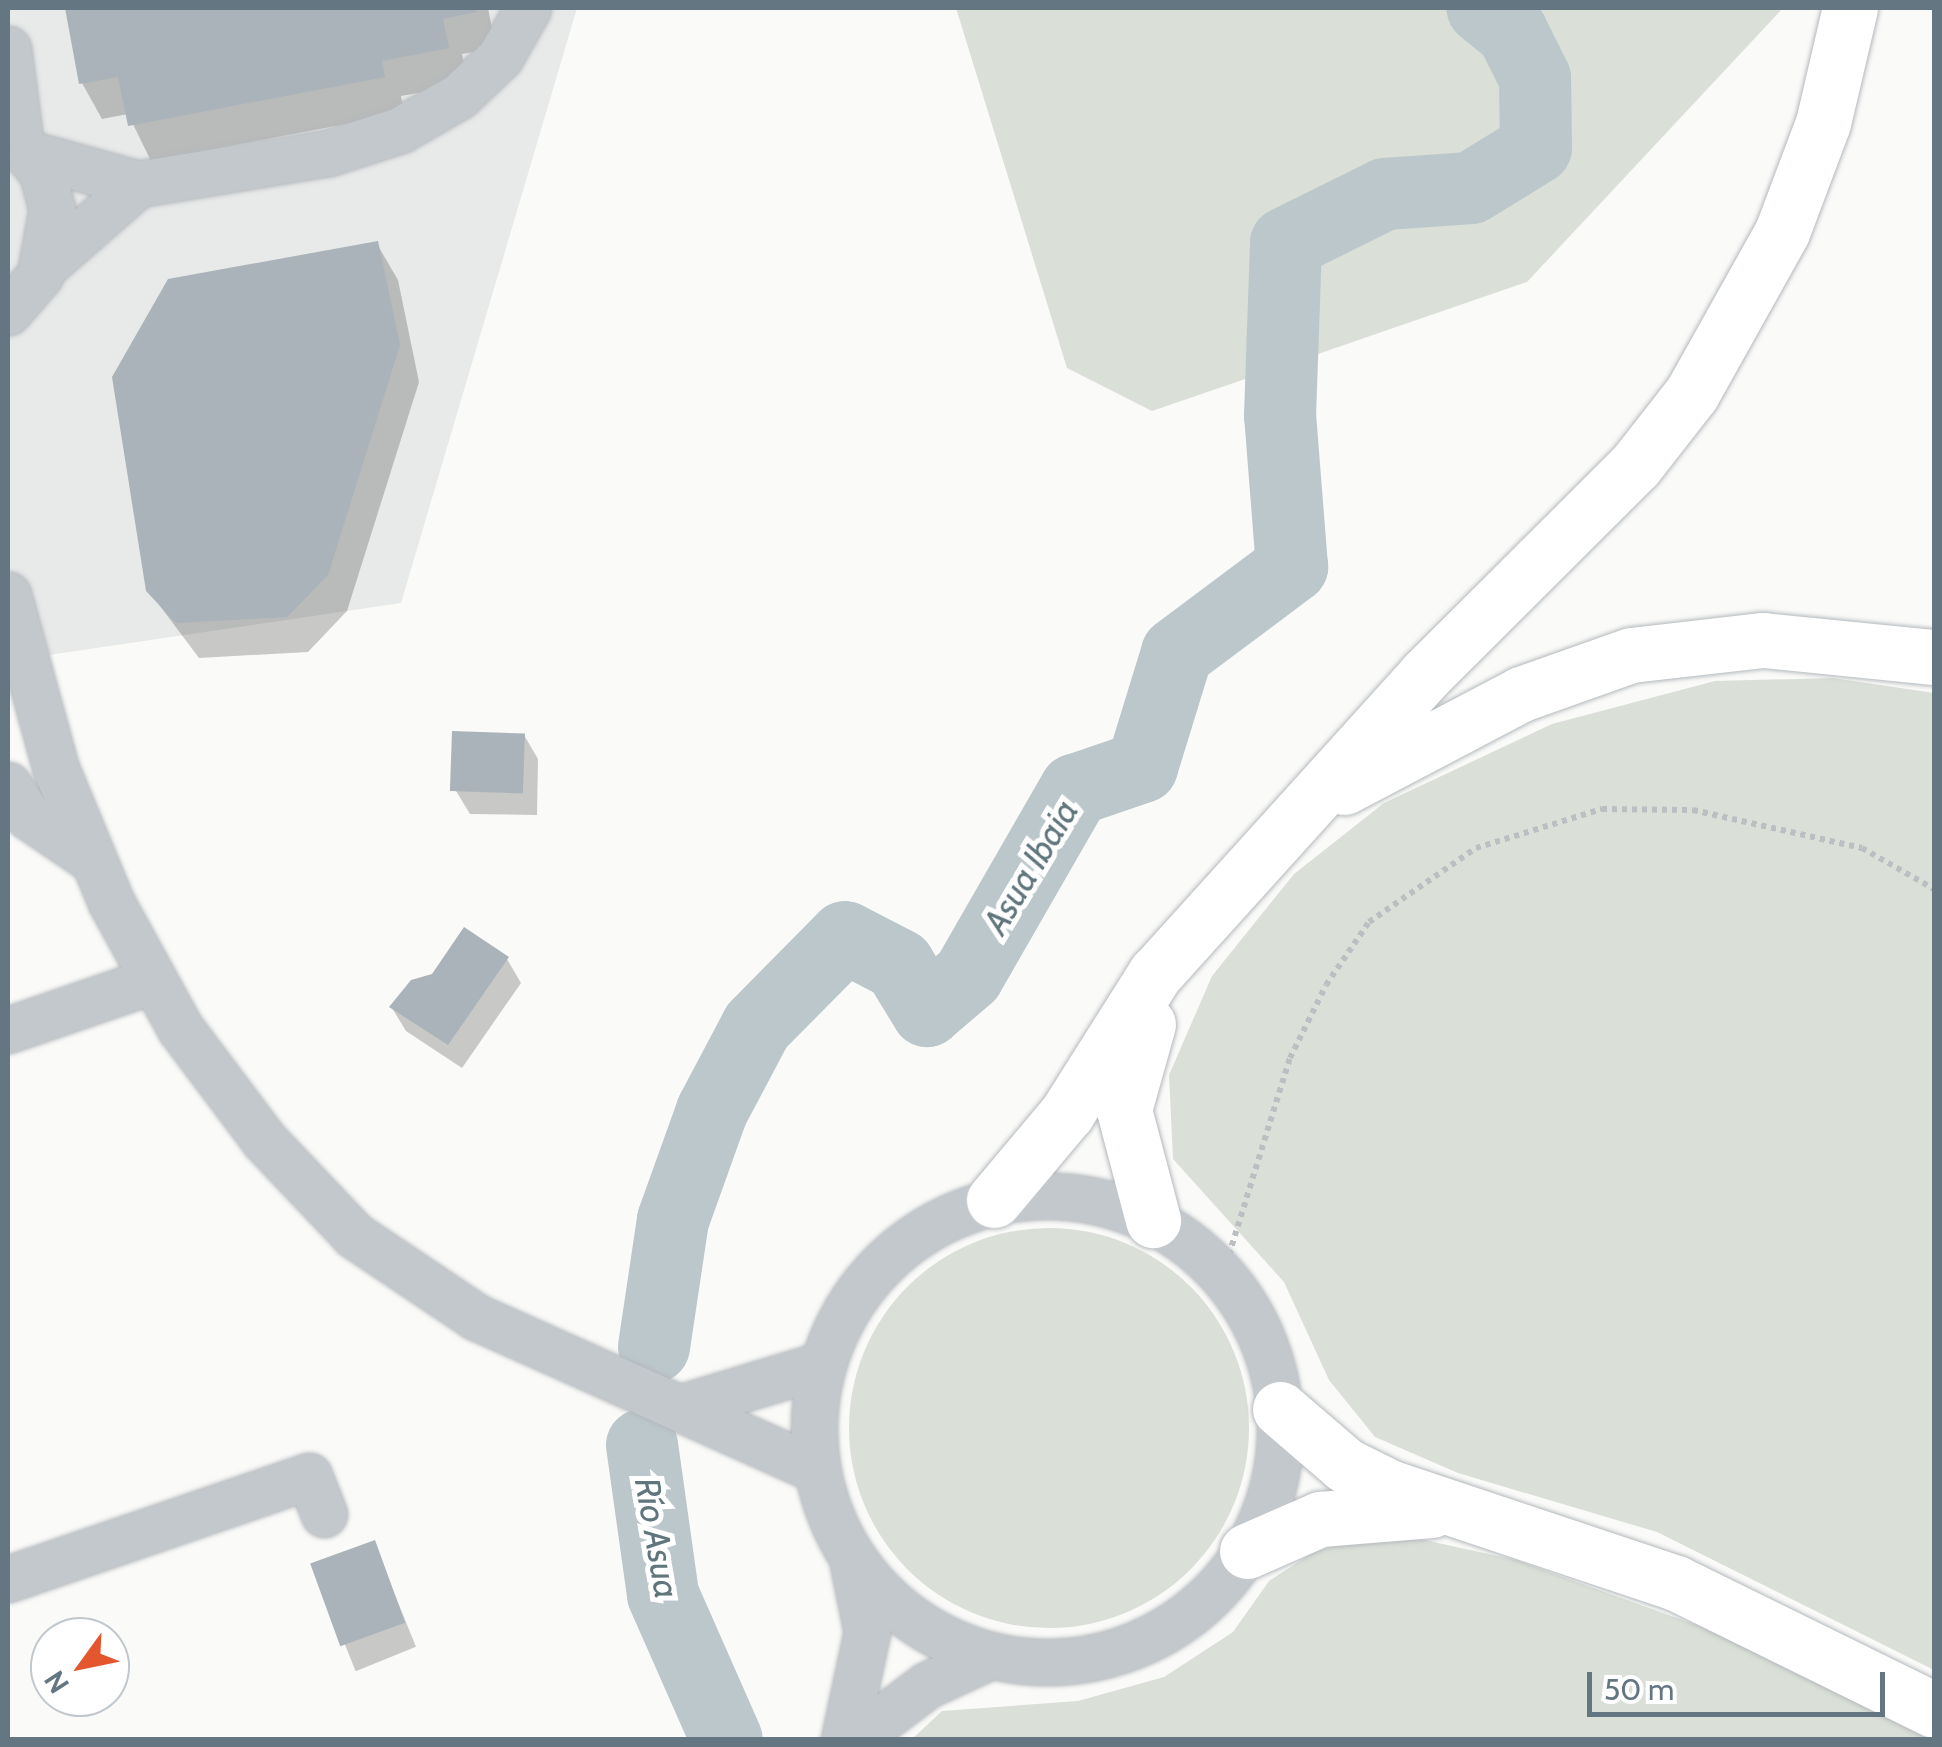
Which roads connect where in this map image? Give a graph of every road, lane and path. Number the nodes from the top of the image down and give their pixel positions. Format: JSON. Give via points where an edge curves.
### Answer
{"nodes":[{"id":1,"x":528,"y":8,"type":"edge"},
{"id":2,"x":1850,"y":8,"type":"edge"},
{"id":3,"x":8,"y":49,"type":"edge"},
{"id":4,"x":19,"y":142,"type":"edge"},
{"id":5,"x":138,"y":184,"type":"junction"},
{"id":6,"x":24,"y":293,"type":"edge"},
{"id":7,"x":8,"y":342,"type":"edge"},
{"id":8,"x":8,"y":595,"type":"edge"},
{"id":9,"x":1934,"y":657,"type":"edge"},
{"id":10,"x":8,"y":785,"type":"edge"},
{"id":11,"x":1322,"y":799,"type":"junction"},
{"id":12,"x":91,"y":859,"type":"junction"},
{"id":13,"x":1934,"y":889,"type":"edge"},
{"id":14,"x":1233,"y":891,"type":"junction"},
{"id":15,"x":153,"y":980,"type":"junction"},
{"id":16,"x":8,"y":1030,"type":"edge"},
{"id":17,"x":994,"y":1200,"type":"junction"},
{"id":18,"x":1153,"y":1220,"type":"junction"},
{"id":19,"x":1223,"y":1274,"type":"junction"},
{"id":20,"x":821,"y":1365,"type":"junction"},
{"id":21,"x":686,"y":1406,"type":"junction"},
{"id":22,"x":1280,"y":1409,"type":"junction"},
{"id":23,"x":816,"y":1469,"type":"junction"},
{"id":24,"x":1440,"y":1510,"type":"junction"},
{"id":25,"x":324,"y":1514,"type":"dead end"},
{"id":26,"x":1247,"y":1552,"type":"junction"},
{"id":27,"x":851,"y":1557,"type":"junction"},
{"id":28,"x":8,"y":1579,"type":"edge"},
{"id":29,"x":990,"y":1656,"type":"junction"},
{"id":30,"x":1934,"y":1710,"type":"edge"},
{"id":31,"x":844,"y":1740,"type":"edge"},
{"id":32,"x":854,"y":1740,"type":"edge"}],
"edges":[{"from":1,"to":5,"type":"street","via":[[487,70],[400,130],[328,153]]},
{"from":2,"to":11,"type":"highway","via":[[1823,123],[1782,232],[1692,394],[1635,466],[1425,675]]},
{"from":3,"to":4,"type":"street"},
{"from":4,"to":5,"type":"street"},
{"from":4,"to":6,"type":"street","via":[[52,209]]},
{"from":5,"to":6,"type":"street"},
{"from":6,"to":7,"type":"street"},
{"from":8,"to":12,"type":"street","via":[[35,705]]},
{"from":9,"to":11,"type":"highway","via":[[1763,640],[1631,655],[1521,694]]},
{"from":10,"to":12,"type":"street","via":[[28,816]]},
{"from":11,"to":14,"type":"highway"},
{"from":12,"to":15,"type":"street"},
{"from":13,"to":19,"type":"path","via":[[1862,848],[1694,810],[1602,809],[1476,848],[1369,922],[1326,985],[1290,1058]]},
{"from":14,"to":17,"type":"highway","via":[[1155,974],[1067,1113]]},
{"from":14,"to":18,"type":"highway","via":[[1150,1020],[1126,1078],[1127,1148]]},
{"from":15,"to":16,"type":"street"},
{"from":15,"to":21,"type":"street","via":[[264,1140],[354,1235],[476,1317],[590,1375]]},
{"from":17,"to":18,"type":"street","via":[[1048,1194]]},
{"from":17,"to":20,"type":"street","via":[[935,1222],[885,1259],[846,1308]]},
{"from":18,"to":19,"type":"street"},
{"from":19,"to":22,"type":"street","via":[[1271,1360]]},
{"from":20,"to":21,"type":"street"},
{"from":20,"to":23,"type":"street"},
{"from":21,"to":23,"type":"street","via":[[729,1434]]},
{"from":22,"to":24,"type":"highway","via":[[1346,1465]]},
{"from":22,"to":26,"type":"street","via":[[1280,1458]]},
{"from":23,"to":27,"type":"street"},
{"from":24,"to":26,"type":"highway","via":[[1320,1520]]},
{"from":24,"to":30,"type":"highway","via":[[1676,1583]]},
{"from":25,"to":28,"type":"street","via":[[309,1476]]},
{"from":26,"to":29,"type":"street","via":[[1179,1623],[1135,1646],[1088,1660]]},
{"from":27,"to":29,"type":"street","via":[[888,1601]]},
{"from":27,"to":31,"type":"street","via":[[867,1632]]},
{"from":29,"to":32,"type":"street","via":[[926,1685]]}]}
